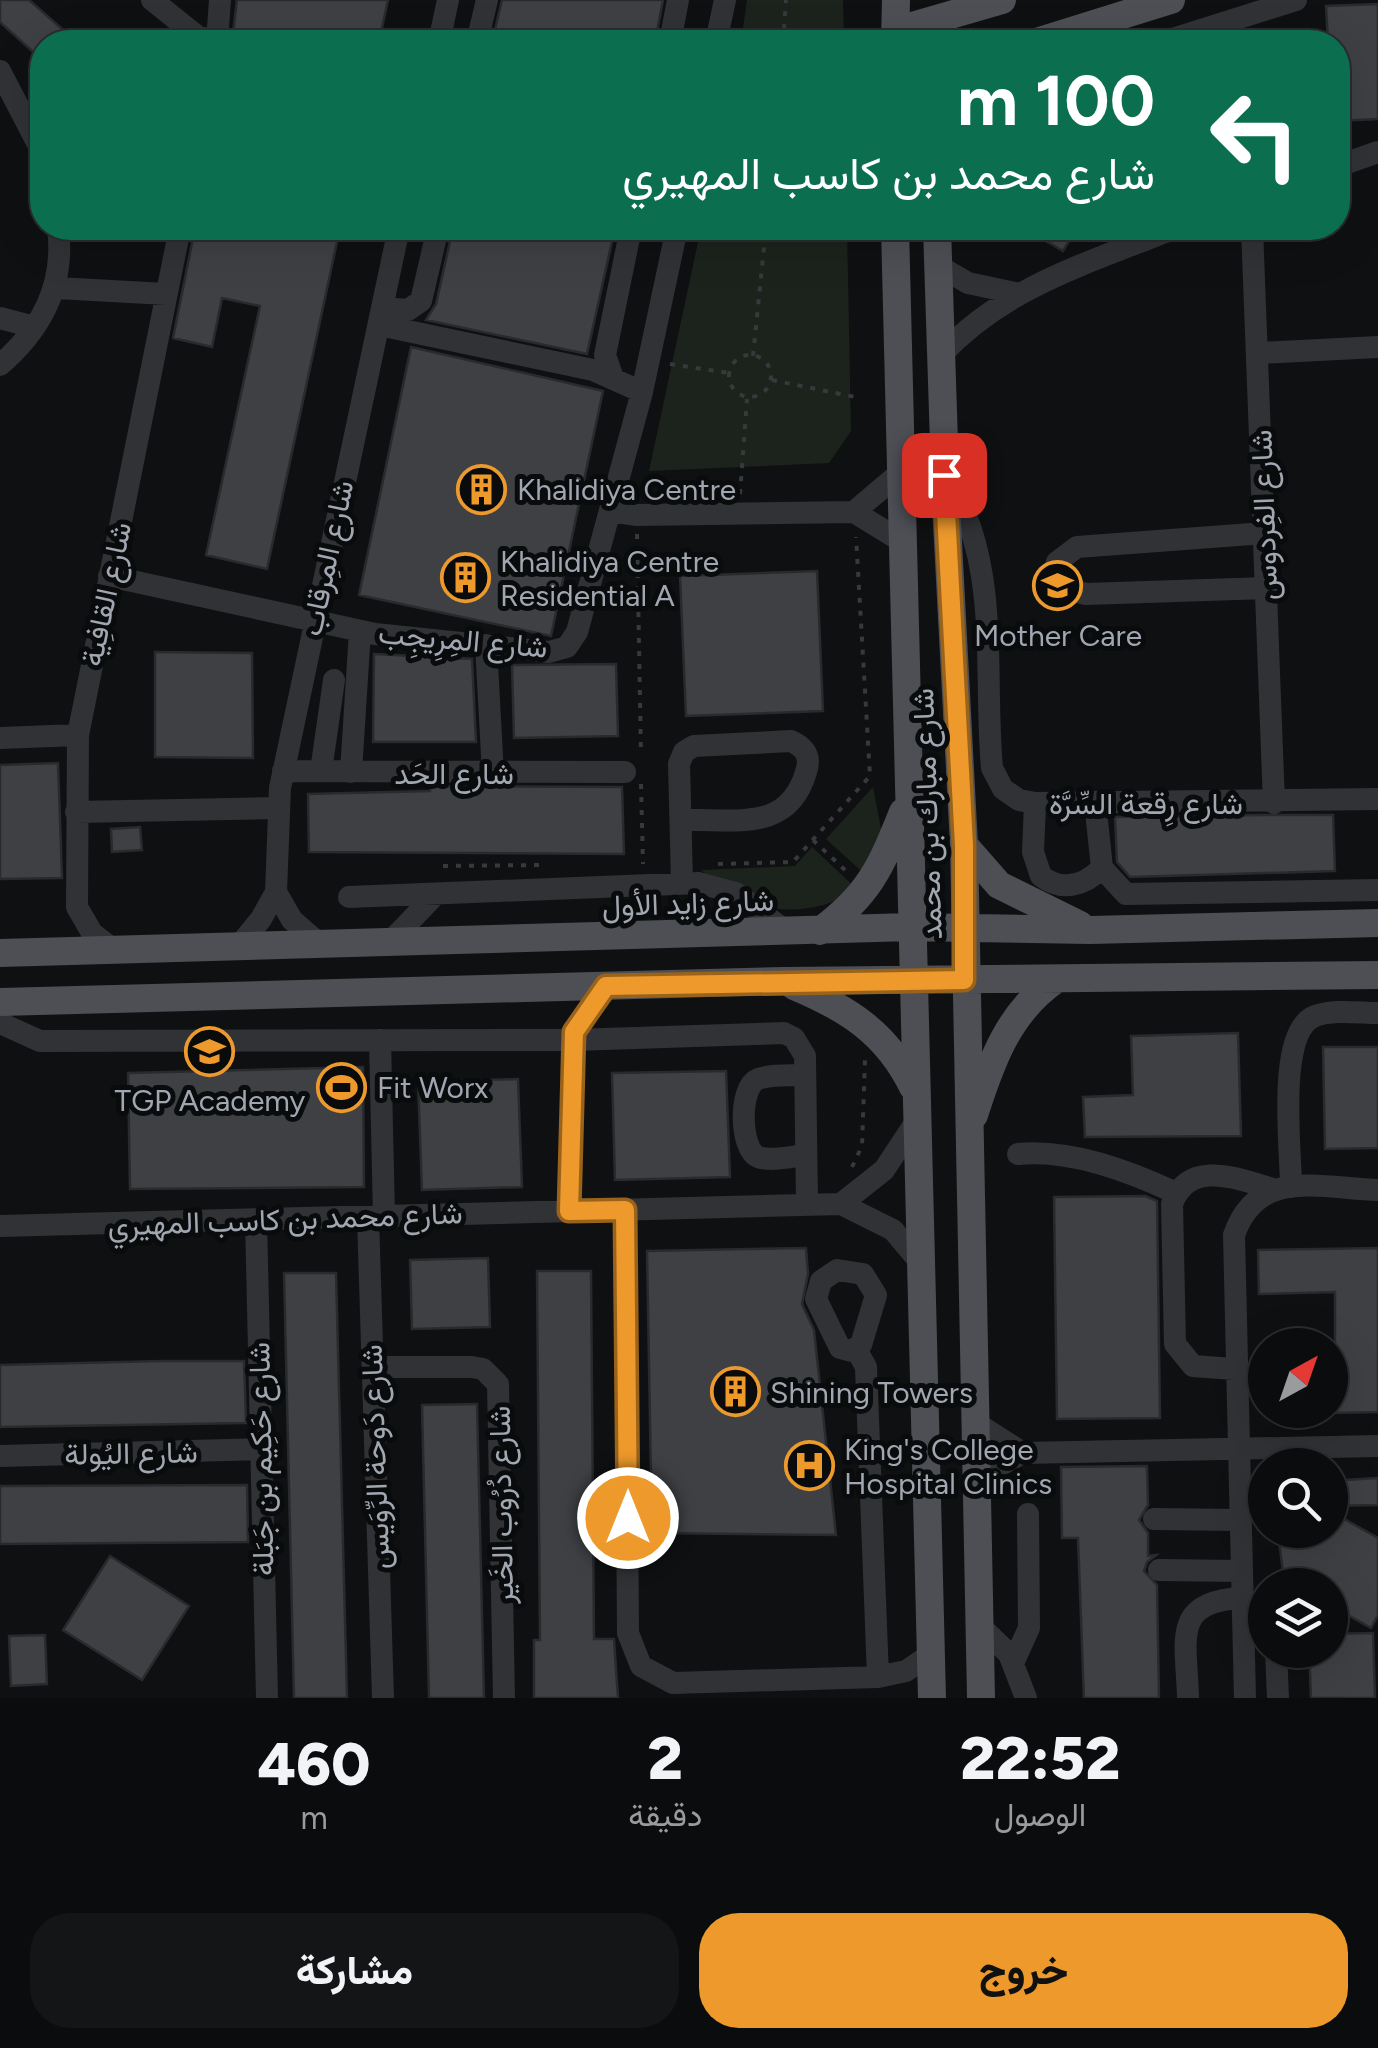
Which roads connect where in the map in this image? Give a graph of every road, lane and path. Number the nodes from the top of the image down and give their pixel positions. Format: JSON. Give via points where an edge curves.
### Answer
{"nodes":[{"id":1,"x":152,"y":0,"type":"edge"},
{"id":2,"x":220,"y":0,"type":"edge"},
{"id":3,"x":448,"y":0,"type":"edge"},
{"id":4,"x":486,"y":0,"type":"edge"},
{"id":5,"x":678,"y":0,"type":"edge"},
{"id":6,"x":725,"y":0,"type":"edge"},
{"id":7,"x":786,"y":0,"type":"edge"},
{"id":8,"x":896,"y":0,"type":"edge"},
{"id":9,"x":1002,"y":0,"type":"edge"},
{"id":10,"x":1171,"y":0,"type":"edge"},
{"id":11,"x":1296,"y":0,"type":"edge"},
{"id":12,"x":939,"y":21,"type":"edge"},
{"id":13,"x":188,"y":30,"type":"edge"},
{"id":14,"x":218,"y":30,"type":"edge"},
{"id":15,"x":442,"y":30,"type":"edge"},
{"id":16,"x":480,"y":30,"type":"edge"},
{"id":17,"x":672,"y":30,"type":"edge"},
{"id":18,"x":719,"y":30,"type":"edge"},
{"id":19,"x":783,"y":30,"type":"edge"},
{"id":20,"x":895,"y":30,"type":"edge"},
{"id":21,"x":914,"y":30,"type":"edge"},
{"id":22,"x":1075,"y":30,"type":"edge"},
{"id":23,"x":1202,"y":30,"type":"edge"},
{"id":24,"x":0,"y":71,"type":"edge"},
{"id":25,"x":30,"y":129,"type":"edge"},
{"id":26,"x":1378,"y":152,"type":"edge"},
{"id":27,"x":1350,"y":162,"type":"edge"},
{"id":28,"x":58,"y":240,"type":"edge"},
{"id":29,"x":177,"y":240,"type":"edge"},
{"id":30,"x":396,"y":240,"type":"edge"},
{"id":31,"x":435,"y":240,"type":"edge"},
{"id":32,"x":629,"y":240,"type":"edge"},
{"id":33,"x":674,"y":240,"type":"edge"},
{"id":34,"x":765,"y":240,"type":"edge"},
{"id":35,"x":895,"y":240,"type":"edge"},
{"id":36,"x":938,"y":240,"type":"edge"},
{"id":37,"x":1145,"y":240,"type":"edge"},
{"id":38,"x":1253,"y":240,"type":"edge"},
{"id":39,"x":937,"y":265,"type":"junction"},
{"id":40,"x":57,"y":288,"type":"junction"},
{"id":41,"x":1015,"y":293,"type":"junction"},
{"id":42,"x":166,"y":294,"type":"junction"},
{"id":43,"x":380,"y":316,"type":"junction"},
{"id":44,"x":0,"y":318,"type":"edge"},
{"id":45,"x":34,"y":327,"type":"junction"},
{"id":46,"x":1378,"y":347,"type":"edge"},
{"id":47,"x":942,"y":354,"type":"junction"},
{"id":48,"x":1258,"y":354,"type":"junction"},
{"id":49,"x":753,"y":356,"type":"junction"},
{"id":50,"x":649,"y":361,"type":"junction"},
{"id":51,"x":1,"y":363,"type":"edge"},
{"id":52,"x":729,"y":373,"type":"junction"},
{"id":53,"x":613,"y":378,"type":"junction"},
{"id":54,"x":771,"y":380,"type":"junction"},
{"id":55,"x":642,"y":392,"type":"junction"},
{"id":56,"x":747,"y":397,"type":"junction"},
{"id":57,"x":860,"y":398,"type":"dead end"},
{"id":58,"x":901,"y":472,"type":"junction"},
{"id":59,"x":944,"y":475,"type":"junction"},
{"id":60,"x":610,"y":511,"type":"junction"},
{"id":61,"x":854,"y":512,"type":"junction"},
{"id":62,"x":738,"y":514,"type":"junction"},
{"id":63,"x":637,"y":515,"type":"junction"},
{"id":64,"x":1265,"y":533,"type":"junction"},
{"id":65,"x":903,"y":542,"type":"junction"},
{"id":66,"x":110,"y":576,"type":"junction"},
{"id":67,"x":1267,"y":588,"type":"junction"},
{"id":68,"x":313,"y":620,"type":"junction"},
{"id":69,"x":360,"y":631,"type":"junction"},
{"id":70,"x":486,"y":646,"type":"junction"},
{"id":71,"x":334,"y":680,"type":"dead end"},
{"id":72,"x":78,"y":736,"type":"junction"},
{"id":73,"x":0,"y":738,"type":"edge"},
{"id":74,"x":284,"y":771,"type":"junction"},
{"id":75,"x":321,"y":772,"type":"junction"},
{"id":76,"x":351,"y":772,"type":"junction"},
{"id":77,"x":625,"y":772,"type":"dead end"},
{"id":78,"x":493,"y":774,"type":"junction"},
{"id":79,"x":910,"y":797,"type":"junction"},
{"id":80,"x":1378,"y":799,"type":"edge"},
{"id":81,"x":1095,"y":802,"type":"junction"},
{"id":82,"x":1036,"y":803,"type":"junction"},
{"id":83,"x":1274,"y":803,"type":"junction"},
{"id":84,"x":277,"y":808,"type":"junction"},
{"id":85,"x":76,"y":812,"type":"junction"},
{"id":86,"x":681,"y":820,"type":"junction"},
{"id":87,"x":964,"y":845,"type":"junction"},
{"id":88,"x":1106,"y":854,"type":"junction"},
{"id":89,"x":643,"y":864,"type":"dead end"},
{"id":90,"x":682,"y":882,"type":"junction"},
{"id":91,"x":858,"y":882,"type":"dead end"},
{"id":92,"x":1378,"y":890,"type":"edge"},
{"id":93,"x":276,"y":892,"type":"junction"},
{"id":94,"x":436,"y":894,"type":"junction"},
{"id":95,"x":349,"y":897,"type":"dead end"},
{"id":96,"x":1378,"y":922,"type":"edge"},
{"id":97,"x":910,"y":927,"type":"junction"},
{"id":98,"x":966,"y":927,"type":"junction"},
{"id":99,"x":1090,"y":930,"type":"junction"},
{"id":100,"x":820,"y":931,"type":"junction"},
{"id":101,"x":788,"y":932,"type":"junction"},
{"id":102,"x":388,"y":944,"type":"junction"},
{"id":103,"x":322,"y":946,"type":"junction"},
{"id":104,"x":238,"y":947,"type":"junction"},
{"id":105,"x":114,"y":950,"type":"junction"},
{"id":106,"x":0,"y":953,"type":"edge"},
{"id":107,"x":1378,"y":975,"type":"edge"},
{"id":108,"x":964,"y":980,"type":"junction"},
{"id":109,"x":1055,"y":980,"type":"junction"},
{"id":110,"x":783,"y":981,"type":"junction"},
{"id":111,"x":913,"y":982,"type":"junction"},
{"id":112,"x":606,"y":986,"type":"junction"},
{"id":113,"x":0,"y":1002,"type":"edge"},
{"id":114,"x":1378,"y":1013,"type":"edge"},
{"id":115,"x":0,"y":1023,"type":"edge"},
{"id":116,"x":380,"y":1040,"type":"junction"},
{"id":117,"x":574,"y":1040,"type":"junction"},
{"id":118,"x":865,"y":1057,"type":"dead end"},
{"id":119,"x":805,"y":1074,"type":"junction"},
{"id":120,"x":916,"y":1106,"type":"junction"},
{"id":121,"x":967,"y":1135,"type":"junction"},
{"id":122,"x":1018,"y":1154,"type":"dead end"},
{"id":123,"x":806,"y":1155,"type":"junction"},
{"id":124,"x":1282,"y":1188,"type":"junction"},
{"id":125,"x":1378,"y":1190,"type":"edge"},
{"id":126,"x":1176,"y":1193,"type":"junction"},
{"id":127,"x":807,"y":1204,"type":"junction"},
{"id":128,"x":841,"y":1204,"type":"junction"},
{"id":129,"x":625,"y":1210,"type":"junction"},
{"id":130,"x":569,"y":1211,"type":"junction"},
{"id":131,"x":376,"y":1216,"type":"junction"},
{"id":132,"x":256,"y":1220,"type":"junction"},
{"id":133,"x":0,"y":1226,"type":"edge"},
{"id":134,"x":920,"y":1262,"type":"junction"},
{"id":135,"x":856,"y":1349,"type":"dead end"},
{"id":136,"x":373,"y":1367,"type":"junction"},
{"id":137,"x":1234,"y":1369,"type":"junction"},
{"id":138,"x":976,"y":1423,"type":"junction"},
{"id":139,"x":1378,"y":1446,"type":"edge"},
{"id":140,"x":261,"y":1449,"type":"junction"},
{"id":141,"x":1238,"y":1450,"type":"junction"},
{"id":142,"x":1023,"y":1454,"type":"junction"},
{"id":143,"x":0,"y":1456,"type":"edge"},
{"id":144,"x":976,"y":1478,"type":"junction"},
{"id":145,"x":1028,"y":1514,"type":"dead end"},
{"id":146,"x":1154,"y":1519,"type":"dead end"},
{"id":147,"x":1240,"y":1520,"type":"junction"},
{"id":148,"x":1159,"y":1570,"type":"dead end"},
{"id":149,"x":1241,"y":1571,"type":"junction"},
{"id":150,"x":1242,"y":1598,"type":"junction"},
{"id":151,"x":980,"y":1626,"type":"junction"},
{"id":152,"x":931,"y":1654,"type":"junction"},
{"id":153,"x":1014,"y":1661,"type":"junction"},
{"id":154,"x":1277,"y":1668,"type":"edge"},
{"id":155,"x":878,"y":1677,"type":"junction"},
{"id":156,"x":267,"y":1698,"type":"edge"},
{"id":157,"x":382,"y":1698,"type":"edge"},
{"id":158,"x":504,"y":1698,"type":"edge"},
{"id":159,"x":932,"y":1698,"type":"edge"},
{"id":160,"x":981,"y":1698,"type":"edge"},
{"id":161,"x":1026,"y":1698,"type":"edge"},
{"id":162,"x":1188,"y":1698,"type":"edge"},
{"id":163,"x":1245,"y":1698,"type":"edge"},
{"id":164,"x":1278,"y":1698,"type":"edge"}],
"edges":[{"from":1,"to":13,"type":"street"},
{"from":2,"to":14,"type":"street"},
{"from":3,"to":15,"type":"street"},
{"from":4,"to":16,"type":"street"},
{"from":5,"to":17,"type":"street"},
{"from":6,"to":18,"type":"street"},
{"from":7,"to":19,"type":"path"},
{"from":8,"to":20,"type":"main road"},
{"from":9,"to":12,"type":"main road"},
{"from":10,"to":22,"type":"main road"},
{"from":11,"to":23,"type":"street"},
{"from":12,"to":21,"type":"main road"},
{"from":24,"to":25,"type":"street"},
{"from":26,"to":27,"type":"street"},
{"from":28,"to":40,"type":"street"},
{"from":29,"to":42,"type":"street","name":"شارع القافِية"},
{"from":30,"to":43,"type":"street","name":"شارع المِرقاب"},
{"from":31,"to":43,"type":"street","via":[[421,300]]},
{"from":32,"to":53,"type":"street","via":[[605,355]]},
{"from":33,"to":50,"type":"street","name":"شارع المِرِيجِب"},
{"from":34,"to":49,"type":"path"},
{"from":35,"to":58,"type":"main road","name":"شارع مبارك بن محمد"},
{"from":36,"to":39,"type":"main road","name":"شارع مبارك بن محمد"},
{"from":37,"to":41,"type":"street"},
{"from":38,"to":48,"type":"street","name":"شارع الفِردوس"},
{"from":39,"to":41,"type":"street","via":[[968,282]]},
{"from":39,"to":47,"type":"main road","name":"شارع مبارك بن محمد"},
{"from":40,"to":42,"type":"street"},
{"from":40,"to":45,"type":"street"},
{"from":41,"to":47,"type":"street"},
{"from":42,"to":66,"type":"street","name":"شارع القافِية"},
{"from":43,"to":53,"type":"street"},
{"from":43,"to":68,"type":"street","name":"شارع المِرقاب"},
{"from":44,"to":45,"type":"street"},
{"from":45,"to":51,"type":"street"},
{"from":46,"to":48,"type":"street"},
{"from":47,"to":59,"type":"main road","name":"شارع مبارك بن محمد"},
{"from":48,"to":64,"type":"street","name":"شارع الفِردوس"},
{"from":49,"to":52,"type":"path","via":[[738,359]]},
{"from":49,"to":54,"type":"path","via":[[767,364]]},
{"from":50,"to":52,"type":"path"},
{"from":50,"to":55,"type":"street","name":"شارع المِرِيجِب"},
{"from":52,"to":56,"type":"path","via":[[733,388]]},
{"from":53,"to":55,"type":"street"},
{"from":54,"to":56,"type":"path","via":[[762,393]]},
{"from":54,"to":57,"type":"path"},
{"from":55,"to":60,"type":"street","name":"شارع المِرِيجِب"},
{"from":56,"to":62,"type":"path"},
{"from":58,"to":61,"type":"street"},
{"from":58,"to":65,"type":"main road","name":"شارع مبارك بن محمد"},
{"from":59,"to":82,"type":"street","name":"شارع رِقعة السِّرَّة","via":[[968,515],[982,559],[992,768],[1012,796]]},
{"from":59,"to":87,"type":"main road","name":"شارع مبارك بن محمد"},
{"from":60,"to":63,"type":"street"},
{"from":60,"to":70,"type":"street","name":"شارع المِرِيجِب","via":[[573,641],[549,652]]},
{"from":61,"to":62,"type":"street"},
{"from":61,"to":65,"type":"street"},
{"from":61,"to":91,"type":"path","via":[[870,776],[813,840]]},
{"from":62,"to":63,"type":"street"},
{"from":63,"to":89,"type":"path"},
{"from":64,"to":67,"type":"street","name":"شارع الفِردوس"},
{"from":64,"to":67,"type":"street","via":[[1077,547],[1054,572],[1063,588],[1086,594]]},
{"from":65,"to":79,"type":"main road","name":"شارع مبارك بن محمد"},
{"from":66,"to":68,"type":"street","name":"شارع المِرِيجِب"},
{"from":66,"to":72,"type":"street","name":"شارع القافِية"},
{"from":67,"to":83,"type":"street","name":"شارع الفِردوس"},
{"from":68,"to":69,"type":"street","name":"شارع المِرِيجِب"},
{"from":68,"to":74,"type":"street","name":"شارع المِرقاب"},
{"from":69,"to":70,"type":"street","name":"شارع المِرِيجِب"},
{"from":69,"to":76,"type":"street"},
{"from":70,"to":78,"type":"street"},
{"from":71,"to":75,"type":"street"},
{"from":72,"to":73,"type":"street"},
{"from":72,"to":85,"type":"street","name":"شارع القافِية"},
{"from":74,"to":75,"type":"street","name":"شارع الحَد"},
{"from":74,"to":84,"type":"street","name":"شارع المِرقاب"},
{"from":75,"to":76,"type":"street","name":"شارع الحَد"},
{"from":76,"to":78,"type":"street","name":"شارع الحَد"},
{"from":77,"to":78,"type":"street","name":"شارع الحَد"},
{"from":79,"to":97,"type":"main road","name":"شارع مبارك بن محمد"},
{"from":79,"to":100,"type":"main road","via":[[875,879]]},
{"from":80,"to":83,"type":"street","name":"شارع رِقعة السِّرَّة"},
{"from":81,"to":82,"type":"street","name":"شارع رِقعة السِّرَّة"},
{"from":81,"to":83,"type":"street","name":"شارع رِقعة السِّرَّة"},
{"from":81,"to":88,"type":"street"},
{"from":82,"to":88,"type":"street","via":[[1033,852],[1041,876],[1068,886],[1087,880]]},
{"from":84,"to":85,"type":"street"},
{"from":84,"to":93,"type":"street","name":"شارع المِرقاب"},
{"from":85,"to":105,"type":"street","name":"شارع القافِية","via":[[77,907],[92,933]]},
{"from":86,"to":86,"type":"street","via":[[680,764],[688,748],[792,741],[804,750],[809,764],[784,811]]},
{"from":86,"to":90,"type":"street"},
{"from":87,"to":98,"type":"main road","name":"شارع مبارك بن محمد"},
{"from":87,"to":99,"type":"main road","via":[[998,884]]},
{"from":88,"to":92,"type":"street","via":[[1116,888],[1137,897]]},
{"from":90,"to":94,"type":"street"},
{"from":90,"to":101,"type":"street","via":[[736,893]]},
{"from":93,"to":103,"type":"street","via":[[292,920]]},
{"from":93,"to":104,"type":"street"},
{"from":94,"to":95,"type":"street"},
{"from":94,"to":102,"type":"street"},
{"from":96,"to":99,"type":"main road","name":"شارع زايد الأول"},
{"from":97,"to":98,"type":"main road","name":"شارع زايد الأول"},
{"from":97,"to":100,"type":"main road","name":"شارع زايد الأول"},
{"from":97,"to":111,"type":"main road","name":"شارع مبارك بن محمد"},
{"from":98,"to":99,"type":"main road","name":"شارع زايد الأول"},
{"from":98,"to":108,"type":"main road","name":"شارع مبارك بن محمد"},
{"from":100,"to":101,"type":"main road","name":"شارع زايد الأول"},
{"from":101,"to":102,"type":"main road","name":"شارع زايد الأول"},
{"from":102,"to":103,"type":"main road","name":"شارع زايد الأول"},
{"from":103,"to":104,"type":"main road","name":"شارع زايد الأول"},
{"from":104,"to":105,"type":"main road","name":"شارع زايد الأول"},
{"from":105,"to":106,"type":"main road","name":"شارع زايد الأول"},
{"from":107,"to":109,"type":"main road"},
{"from":108,"to":109,"type":"main road"},
{"from":108,"to":111,"type":"main road"},
{"from":108,"to":121,"type":"main road","name":"شارع مبارك بن محمد"},
{"from":109,"to":121,"type":"main road","via":[[1012,1022]]},
{"from":110,"to":111,"type":"main road"},
{"from":110,"to":112,"type":"main road"},
{"from":110,"to":120,"type":"main road","via":[[873,1030],[904,1068]]},
{"from":111,"to":120,"type":"main road","name":"شارع مبارك بن محمد"},
{"from":112,"to":113,"type":"main road"},
{"from":112,"to":117,"type":"street","via":[[582,1016]]},
{"from":114,"to":124,"type":"street","via":[[1316,1016],[1296,1031]]},
{"from":115,"to":116,"type":"street","via":[[40,1041]]},
{"from":116,"to":117,"type":"street"},
{"from":116,"to":131,"type":"street","name":"شارع دَوحة الرِّوَيس"},
{"from":117,"to":119,"type":"street","via":[[784,1033],[802,1048]]},
{"from":117,"to":130,"type":"street"},
{"from":118,"to":128,"type":"path","via":[[862,1146]]},
{"from":119,"to":123,"type":"street"},
{"from":119,"to":123,"type":"street","via":[[759,1078],[746,1096],[753,1154]]},
{"from":120,"to":128,"type":"street","via":[[884,1170]]},
{"from":120,"to":134,"type":"main road","name":"شارع مبارك بن محمد"},
{"from":121,"to":138,"type":"main road","name":"شارع مبارك بن محمد"},
{"from":122,"to":126,"type":"street","via":[[1080,1160]]},
{"from":123,"to":127,"type":"street"},
{"from":124,"to":125,"type":"street"},
{"from":124,"to":126,"type":"street","via":[[1206,1174]]},
{"from":124,"to":137,"type":"street","via":[[1254,1198],[1234,1234]]},
{"from":126,"to":137,"type":"street","via":[[1175,1344],[1194,1366]]},
{"from":127,"to":128,"type":"street","name":"شارع محمد بن كاسب المهيري"},
{"from":127,"to":129,"type":"street","name":"شارع محمد بن كاسب المهيري"},
{"from":128,"to":134,"type":"street","name":"شارع محمد بن كاسب المهيري","via":[[893,1230]]},
{"from":129,"to":130,"type":"street","name":"شارع محمد بن كاسب المهيري"},
{"from":129,"to":155,"type":"street","via":[[632,1651],[641,1666],[673,1683]]},
{"from":130,"to":131,"type":"street","name":"شارع محمد بن كاسب المهيري"},
{"from":131,"to":132,"type":"street","name":"شارع محمد بن كاسب المهيري"},
{"from":131,"to":136,"type":"street","name":"شارع دَوحة الرِّوَيس"},
{"from":132,"to":133,"type":"street","name":"شارع محمد بن كاسب المهيري"},
{"from":132,"to":140,"type":"street","name":"شارع حَكِيم بن جَبَلة"},
{"from":134,"to":152,"type":"main road","name":"شارع مبارك بن محمد"},
{"from":135,"to":155,"type":"street","via":[[866,1367]]},
{"from":136,"to":157,"type":"street","name":"شارع دَوحة الرِّوَيس"},
{"from":136,"to":158,"type":"street","name":"شارع دُرُوب الخَير","via":[[472,1367],[498,1384]]},
{"from":137,"to":141,"type":"street"},
{"from":138,"to":142,"type":"street"},
{"from":138,"to":144,"type":"main road","name":"شارع مبارك بن محمد"},
{"from":139,"to":141,"type":"street"},
{"from":140,"to":143,"type":"street","name":"شارع اليُولة"},
{"from":140,"to":156,"type":"street","name":"شارع حَكِيم بن جَبَلة"},
{"from":141,"to":142,"type":"street"},
{"from":141,"to":147,"type":"street"},
{"from":142,"to":144,"type":"street"},
{"from":144,"to":151,"type":"main road","name":"شارع مبارك بن محمد"},
{"from":145,"to":153,"type":"street","via":[[1029,1628]]},
{"from":146,"to":147,"type":"street"},
{"from":147,"to":149,"type":"street"},
{"from":148,"to":149,"type":"street"},
{"from":149,"to":150,"type":"street"},
{"from":150,"to":162,"type":"street","via":[[1206,1602],[1191,1615]]},
{"from":150,"to":163,"type":"street"},
{"from":151,"to":153,"type":"street"},
{"from":151,"to":160,"type":"main road","name":"شارع مبارك بن محمد"},
{"from":152,"to":155,"type":"street","via":[[906,1671]]},
{"from":152,"to":159,"type":"main road","name":"شارع مبارك بن محمد"},
{"from":153,"to":161,"type":"street"},
{"from":154,"to":164,"type":"street"}]}
